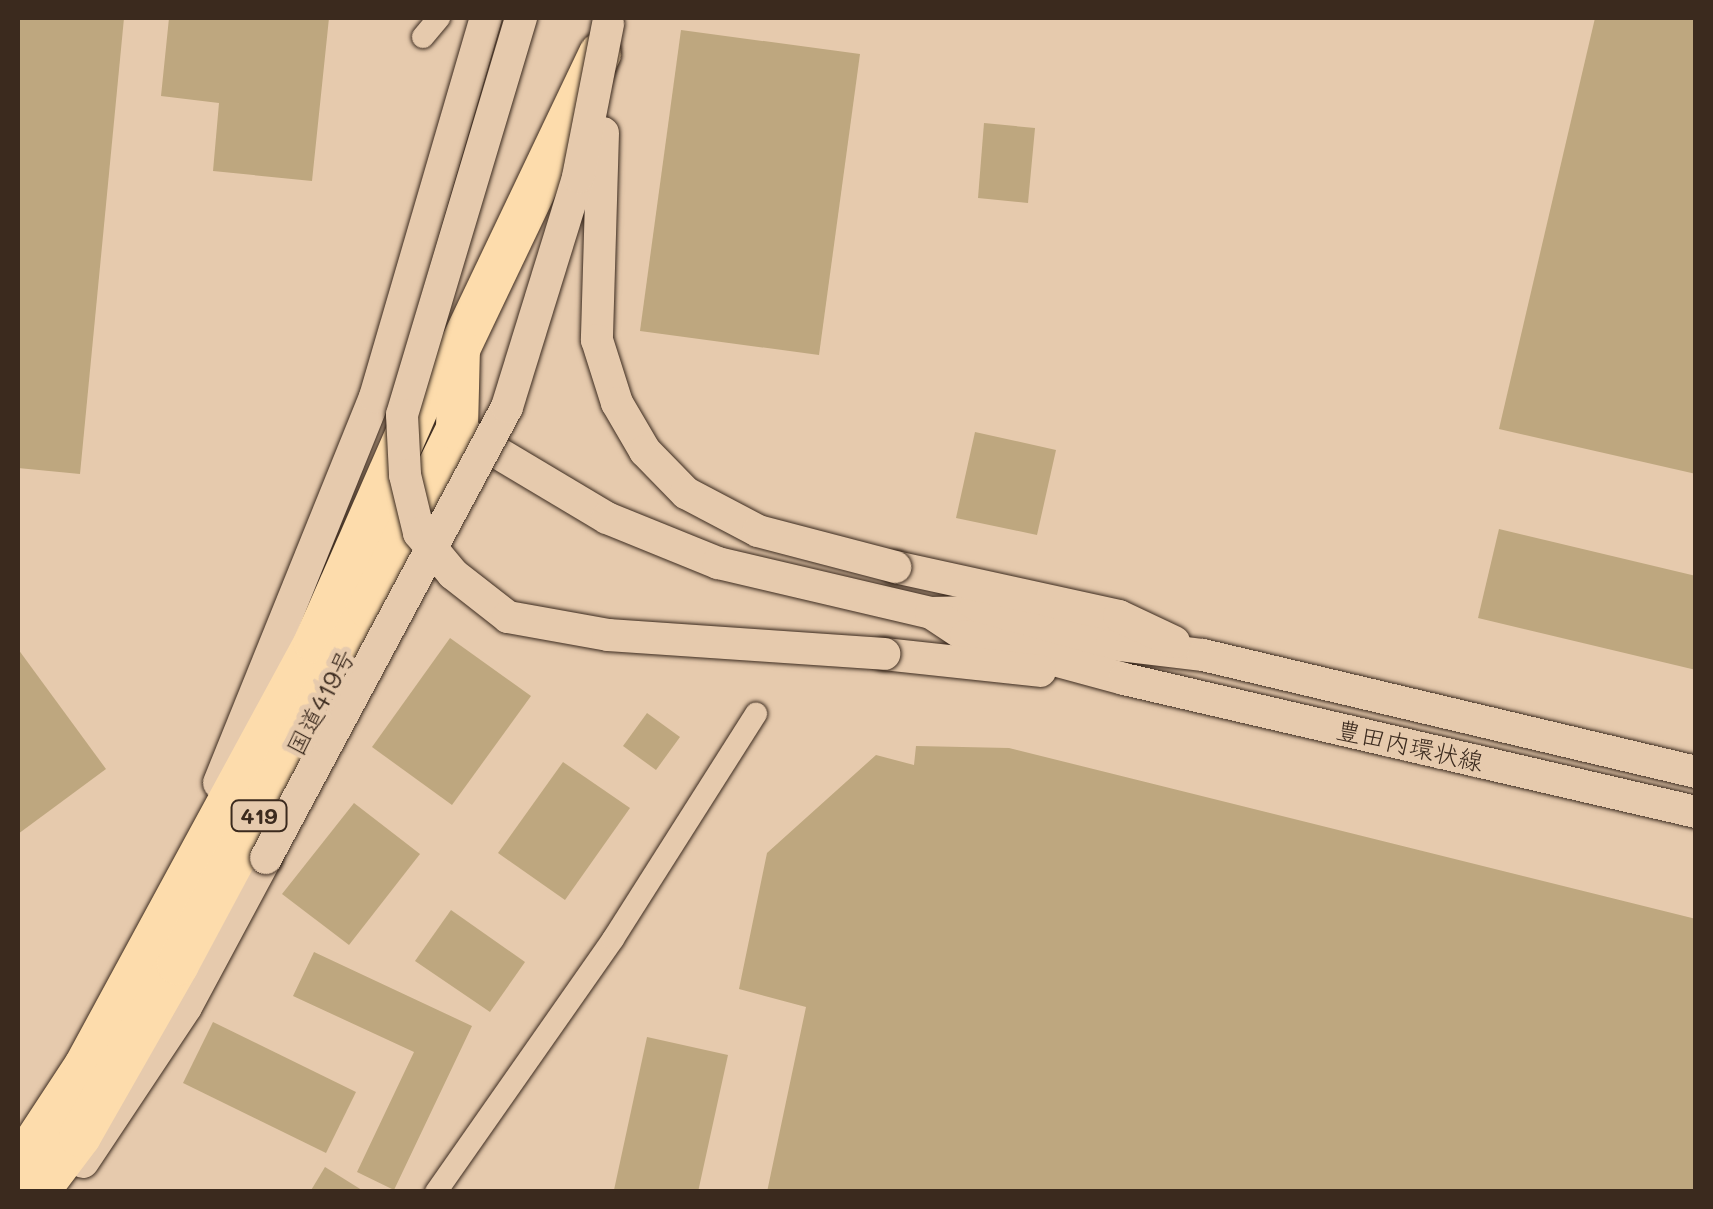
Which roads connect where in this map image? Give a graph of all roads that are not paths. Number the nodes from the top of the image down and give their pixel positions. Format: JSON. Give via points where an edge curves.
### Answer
{"nodes":[{"id":1,"x":440,"y":18,"type":"edge"},
{"id":2,"x":486,"y":18,"type":"edge"},
{"id":3,"x":521,"y":18,"type":"edge"},
{"id":4,"x":611,"y":20,"type":"edge"},
{"id":5,"x":423,"y":37,"type":"dead end"},
{"id":6,"x":459,"y":348,"type":"junction"},
{"id":7,"x":419,"y":406,"type":"junction"},
{"id":8,"x":456,"y":428,"type":"junction"},
{"id":9,"x":931,"y":613,"type":"junction"},
{"id":10,"x":1203,"y":655,"type":"junction"},
{"id":11,"x":1124,"y":679,"type":"junction"},
{"id":12,"x":756,"y":714,"type":"dead end"},
{"id":13,"x":1696,"y":772,"type":"edge"},
{"id":14,"x":1696,"y":812,"type":"edge"},
{"id":15,"x":152,"y":939,"type":"junction"},
{"id":16,"x":18,"y":1168,"type":"edge"},
{"id":17,"x":38,"y":1192,"type":"edge"},
{"id":18,"x":59,"y":1192,"type":"edge"},
{"id":19,"x":436,"y":1192,"type":"edge"}],
"edges":[{"from":1,"to":5,"type":"street"},
{"from":2,"to":15,"type":"street","via":[[375,397],[289,620]]},
{"from":3,"to":11,"type":"street","bridge":true,"via":[[402,415],[419,533],[453,574],[508,616],[608,635]]},
{"from":4,"to":6,"type":"highway","name":"国道419号","number":"419"},
{"from":4,"to":10,"type":"street","bridge":true,"via":[[597,340],[616,403],[645,451],[686,493],[758,531],[1119,616]]},
{"from":4,"to":18,"type":"street","bridge":true,"via":[[578,176],[507,406],[186,1007]]},
{"from":6,"to":7,"type":"highway","name":"国道419号","number":"419"},
{"from":6,"to":8,"type":"highway","name":"国道419号","number":"419"},
{"from":7,"to":8,"type":"street"},
{"from":7,"to":15,"type":"highway","name":"国道419号","number":"419","via":[[315,642]]},
{"from":8,"to":9,"type":"street","via":[[606,518],[718,563]]},
{"from":8,"to":17,"type":"highway","name":"国道419号","number":"419","via":[[344,657],[178,964],[80,1136]]},
{"from":9,"to":10,"type":"street","via":[[974,612],[1112,644]]},
{"from":9,"to":11,"type":"street","via":[[966,636]]},
{"from":10,"to":13,"type":"street","name":"豊田内環状線"},
{"from":11,"to":14,"type":"street","name":"豊田内環状線"},
{"from":12,"to":19,"type":"street","via":[[613,940]]},
{"from":15,"to":16,"type":"highway","name":"国道419号","number":"419","via":[[85,1066]]}]}
